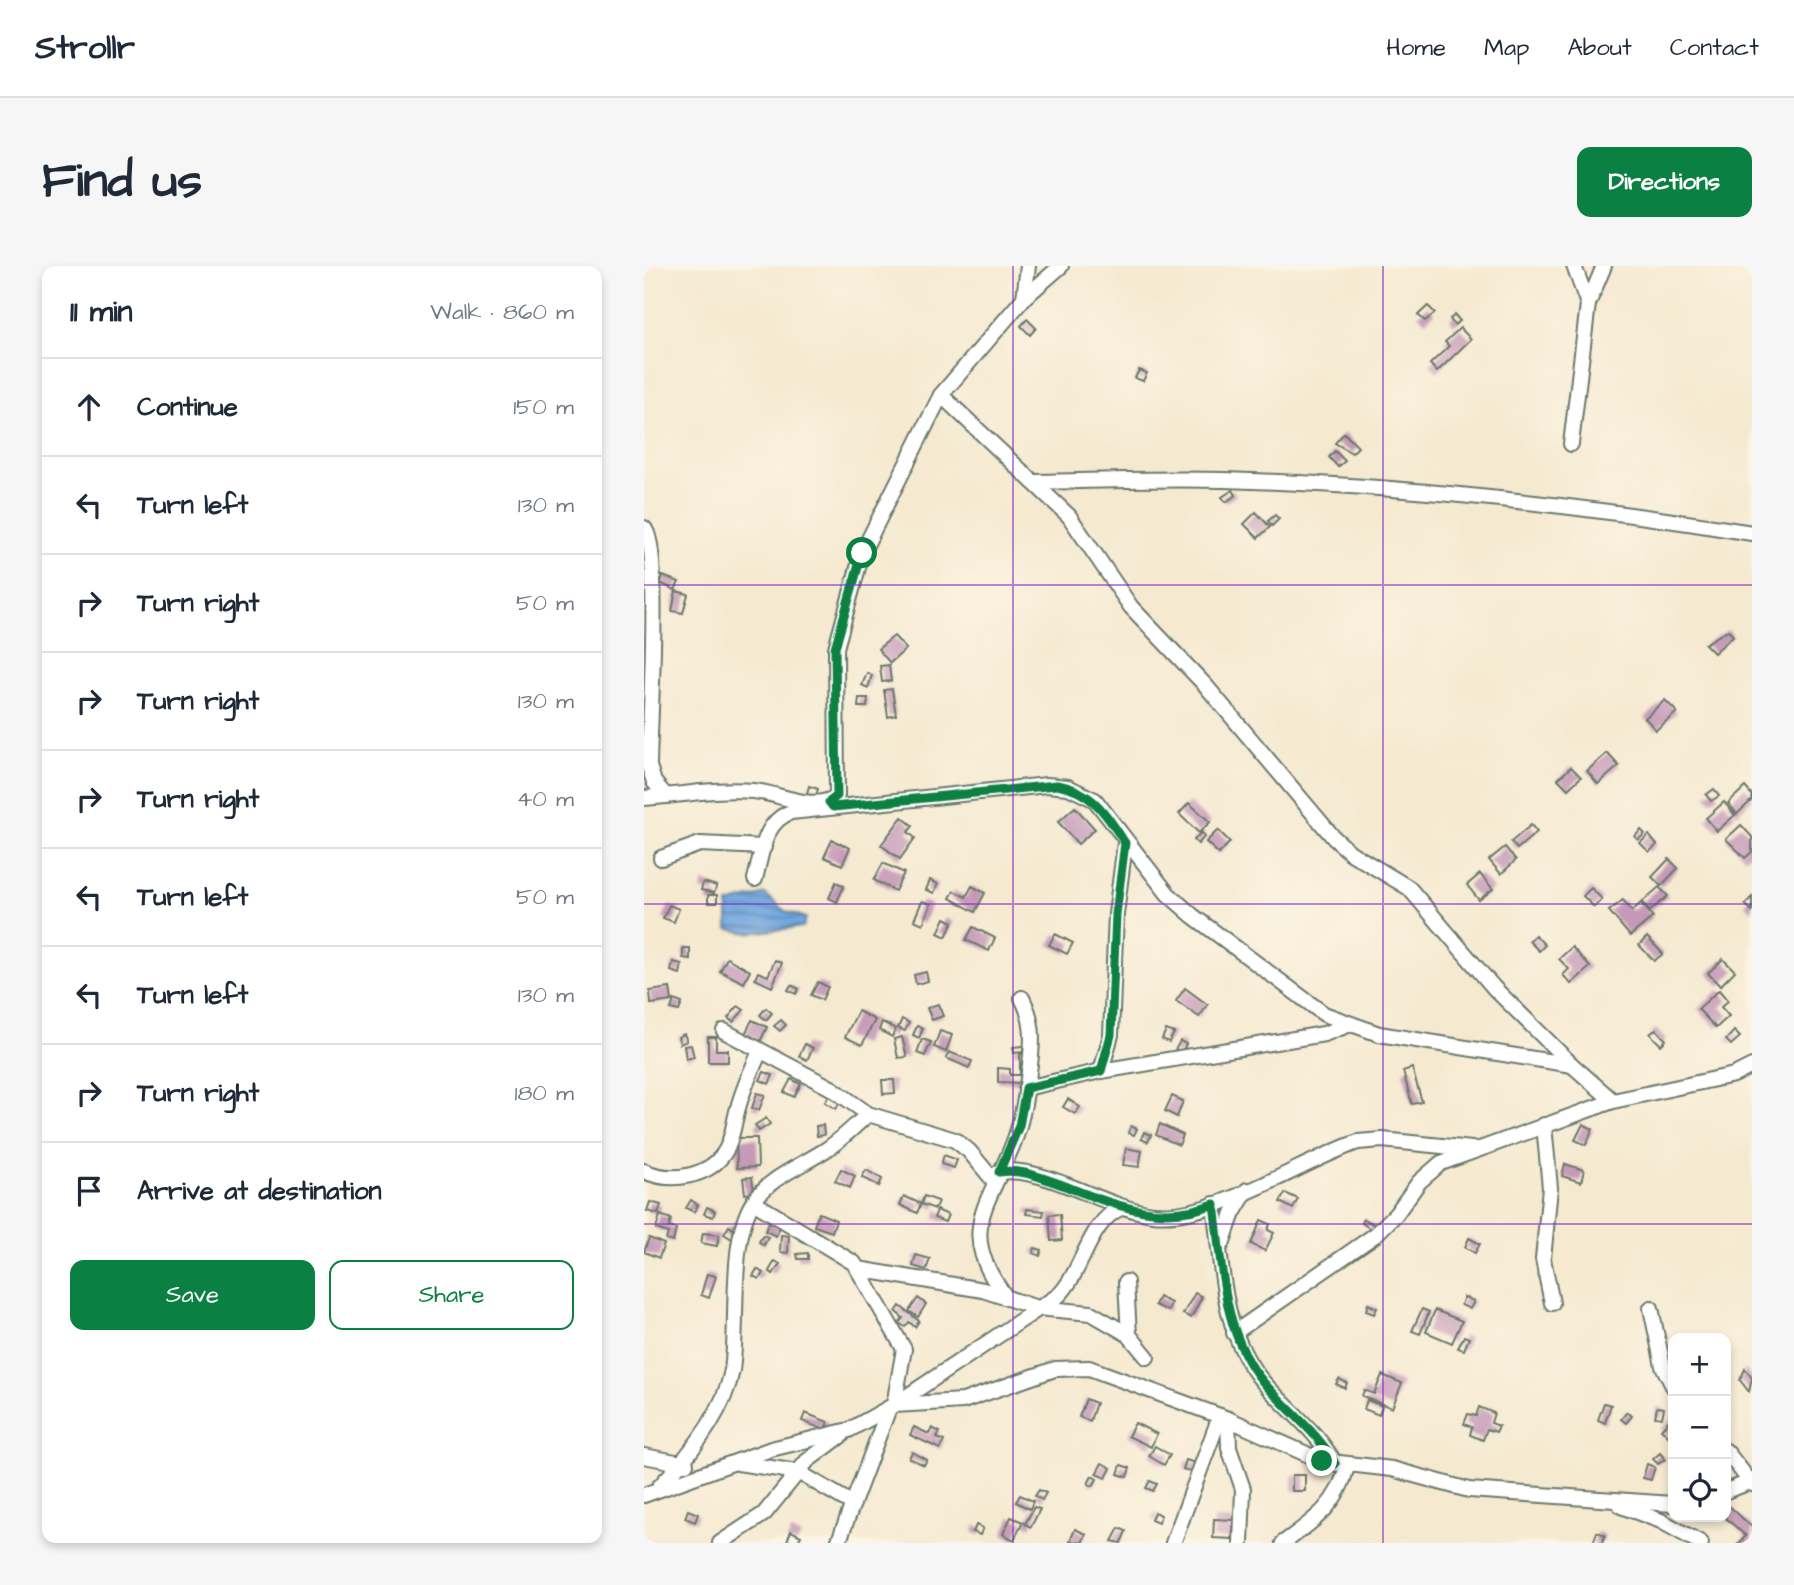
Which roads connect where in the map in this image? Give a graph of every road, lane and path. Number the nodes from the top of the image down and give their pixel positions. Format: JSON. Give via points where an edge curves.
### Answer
{"nodes":[{"id":1,"x":1028,"y":266,"type":"edge"},
{"id":2,"x":1060,"y":266,"type":"edge"},
{"id":3,"x":1574,"y":266,"type":"edge"},
{"id":4,"x":1604,"y":266,"type":"edge"},
{"id":5,"x":1024,"y":298,"type":"junction"},
{"id":6,"x":1588,"y":304,"type":"junction"},
{"id":7,"x":940,"y":395,"type":"junction"},
{"id":8,"x":1571,"y":444,"type":"dead end"},
{"id":9,"x":1033,"y":482,"type":"junction"},
{"id":10,"x":644,"y":527,"type":"edge"},
{"id":11,"x":1752,"y":533,"type":"edge"},
{"id":12,"x":666,"y":796,"type":"junction"},
{"id":13,"x":644,"y":798,"type":"edge"},
{"id":14,"x":831,"y":805,"type":"junction"},
{"id":15,"x":1125,"y":843,"type":"junction"},
{"id":16,"x":764,"y":847,"type":"junction"},
{"id":17,"x":661,"y":858,"type":"dead end"},
{"id":18,"x":755,"y":880,"type":"dead end"},
{"id":19,"x":1022,"y":998,"type":"dead end"},
{"id":20,"x":1348,"y":1025,"type":"junction"},
{"id":21,"x":724,"y":1031,"type":"dead end"},
{"id":22,"x":760,"y":1051,"type":"junction"},
{"id":23,"x":1572,"y":1065,"type":"junction"},
{"id":24,"x":1752,"y":1066,"type":"edge"},
{"id":25,"x":1101,"y":1071,"type":"junction"},
{"id":26,"x":1026,"y":1088,"type":"junction"},
{"id":27,"x":1614,"y":1101,"type":"junction"},
{"id":28,"x":868,"y":1114,"type":"junction"},
{"id":29,"x":1544,"y":1125,"type":"junction"},
{"id":30,"x":1475,"y":1149,"type":"junction"},
{"id":31,"x":644,"y":1171,"type":"edge"},
{"id":32,"x":997,"y":1177,"type":"junction"},
{"id":33,"x":1247,"y":1189,"type":"junction"},
{"id":34,"x":753,"y":1202,"type":"junction"},
{"id":35,"x":1214,"y":1204,"type":"junction"},
{"id":36,"x":1121,"y":1208,"type":"junction"},
{"id":37,"x":1220,"y":1248,"type":"junction"},
{"id":38,"x":858,"y":1269,"type":"junction"},
{"id":39,"x":1126,"y":1282,"type":"dead end"},
{"id":40,"x":1006,"y":1296,"type":"junction"},
{"id":41,"x":1552,"y":1303,"type":"dead end"},
{"id":42,"x":1037,"y":1308,"type":"junction"},
{"id":43,"x":1651,"y":1308,"type":"dead end"},
{"id":44,"x":1234,"y":1333,"type":"junction"},
{"id":45,"x":1129,"y":1335,"type":"junction"},
{"id":46,"x":1147,"y":1357,"type":"dead end"},
{"id":47,"x":1668,"y":1376,"type":"edge"},
{"id":48,"x":891,"y":1406,"type":"junction"},
{"id":49,"x":1224,"y":1418,"type":"junction"},
{"id":50,"x":849,"y":1430,"type":"junction"},
{"id":51,"x":644,"y":1456,"type":"edge"},
{"id":52,"x":1731,"y":1457,"type":"edge"},
{"id":53,"x":732,"y":1462,"type":"junction"},
{"id":54,"x":681,"y":1464,"type":"junction"},
{"id":55,"x":1341,"y":1464,"type":"junction"},
{"id":56,"x":798,"y":1472,"type":"junction"},
{"id":57,"x":1751,"y":1483,"type":"edge"},
{"id":58,"x":1731,"y":1489,"type":"edge"},
{"id":59,"x":650,"y":1493,"type":"edge"},
{"id":60,"x":1603,"y":1500,"type":"junction"},
{"id":61,"x":853,"y":1504,"type":"junction"},
{"id":62,"x":1668,"y":1504,"type":"edge"},
{"id":63,"x":720,"y":1543,"type":"edge"},
{"id":64,"x":838,"y":1543,"type":"edge"},
{"id":65,"x":1173,"y":1543,"type":"edge"},
{"id":66,"x":1241,"y":1543,"type":"edge"},
{"id":67,"x":1283,"y":1543,"type":"edge"},
{"id":68,"x":1701,"y":1543,"type":"edge"}],
"edges":[{"from":1,"to":5,"type":"street"},
{"from":2,"to":5,"type":"street"},
{"from":3,"to":6,"type":"street"},
{"from":4,"to":6,"type":"street"},
{"from":5,"to":7,"type":"street"},
{"from":6,"to":8,"type":"street"},
{"from":7,"to":9,"type":"street"},
{"from":7,"to":14,"type":"street","via":[[862,553],[835,648],[837,796]]},
{"from":9,"to":11,"type":"street","via":[[1222,479],[1335,484],[1644,516]]},
{"from":9,"to":23,"type":"street","via":[[1080,530],[1131,607],[1206,686],[1334,838],[1409,888],[1494,988]]},
{"from":10,"to":12,"type":"street","via":[[652,540],[653,583],[649,766],[654,782]]},
{"from":12,"to":13,"type":"street"},
{"from":12,"to":14,"type":"street","via":[[756,791]]},
{"from":14,"to":15,"type":"street","via":[[1057,785],[1095,800]]},
{"from":14,"to":16,"type":"street","via":[[785,814],[769,828]]},
{"from":15,"to":20,"type":"street","via":[[1160,886],[1193,916],[1313,1007]]},
{"from":15,"to":25,"type":"street","via":[[1116,914],[1111,1035]]},
{"from":16,"to":17,"type":"street","via":[[700,844]]},
{"from":16,"to":18,"type":"street"},
{"from":19,"to":26,"type":"street","via":[[1033,1026]]},
{"from":20,"to":23,"type":"street"},
{"from":20,"to":25,"type":"street","via":[[1324,1034]]},
{"from":21,"to":22,"type":"street"},
{"from":22,"to":28,"type":"street","via":[[833,1089]]},
{"from":22,"to":31,"type":"street","via":[[720,1159],[671,1179]]},
{"from":23,"to":27,"type":"street"},
{"from":24,"to":27,"type":"street","via":[[1734,1075]]},
{"from":25,"to":26,"type":"street"},
{"from":26,"to":32,"type":"street","via":[[1019,1126]]},
{"from":27,"to":29,"type":"street"},
{"from":28,"to":32,"type":"street","via":[[954,1140]]},
{"from":28,"to":34,"type":"street","via":[[836,1143],[776,1180]]},
{"from":29,"to":30,"type":"street"},
{"from":29,"to":41,"type":"street","via":[[1550,1188],[1543,1259]]},
{"from":30,"to":33,"type":"street","via":[[1358,1142]]},
{"from":30,"to":44,"type":"street","via":[[1429,1171],[1376,1235]]},
{"from":32,"to":36,"type":"street","via":[[1031,1174]]},
{"from":32,"to":40,"type":"street","via":[[983,1204],[979,1228],[981,1253],[990,1276]]},
{"from":33,"to":35,"type":"street"},
{"from":33,"to":37,"type":"street"},
{"from":34,"to":38,"type":"street","via":[[825,1243]]},
{"from":34,"to":54,"type":"street","via":[[741,1237],[732,1371],[720,1402]]},
{"from":35,"to":36,"type":"street","via":[[1168,1215]]},
{"from":35,"to":37,"type":"street"},
{"from":36,"to":42,"type":"street","via":[[1104,1220],[1068,1286]]},
{"from":37,"to":44,"type":"street"},
{"from":38,"to":40,"type":"street"},
{"from":38,"to":48,"type":"street","via":[[905,1349]]},
{"from":39,"to":45,"type":"street"},
{"from":40,"to":42,"type":"street"},
{"from":42,"to":45,"type":"street","via":[[1091,1313]]},
{"from":42,"to":48,"type":"street"},
{"from":43,"to":47,"type":"street"},
{"from":44,"to":55,"type":"street","via":[[1263,1382]]},
{"from":45,"to":46,"type":"street"},
{"from":48,"to":49,"type":"street","via":[[963,1401],[1023,1378],[1078,1367],[1101,1370]]},
{"from":48,"to":50,"type":"street"},
{"from":48,"to":61,"type":"street"},
{"from":49,"to":55,"type":"street","via":[[1309,1457]]},
{"from":49,"to":65,"type":"street"},
{"from":49,"to":66,"type":"street","via":[[1243,1489]]},
{"from":50,"to":53,"type":"street"},
{"from":50,"to":56,"type":"street"},
{"from":51,"to":54,"type":"street"},
{"from":52,"to":57,"type":"street"},
{"from":53,"to":54,"type":"street"},
{"from":53,"to":56,"type":"street"},
{"from":53,"to":59,"type":"street"},
{"from":54,"to":59,"type":"street"},
{"from":55,"to":60,"type":"street","via":[[1392,1469],[1469,1490]]},
{"from":55,"to":67,"type":"street","via":[[1341,1487],[1329,1507]]},
{"from":56,"to":61,"type":"street"},
{"from":56,"to":63,"type":"street","via":[[764,1514]]},
{"from":57,"to":58,"type":"street"},
{"from":60,"to":62,"type":"street"},
{"from":60,"to":68,"type":"street","via":[[1661,1521]]},
{"from":61,"to":64,"type":"street"}]}
